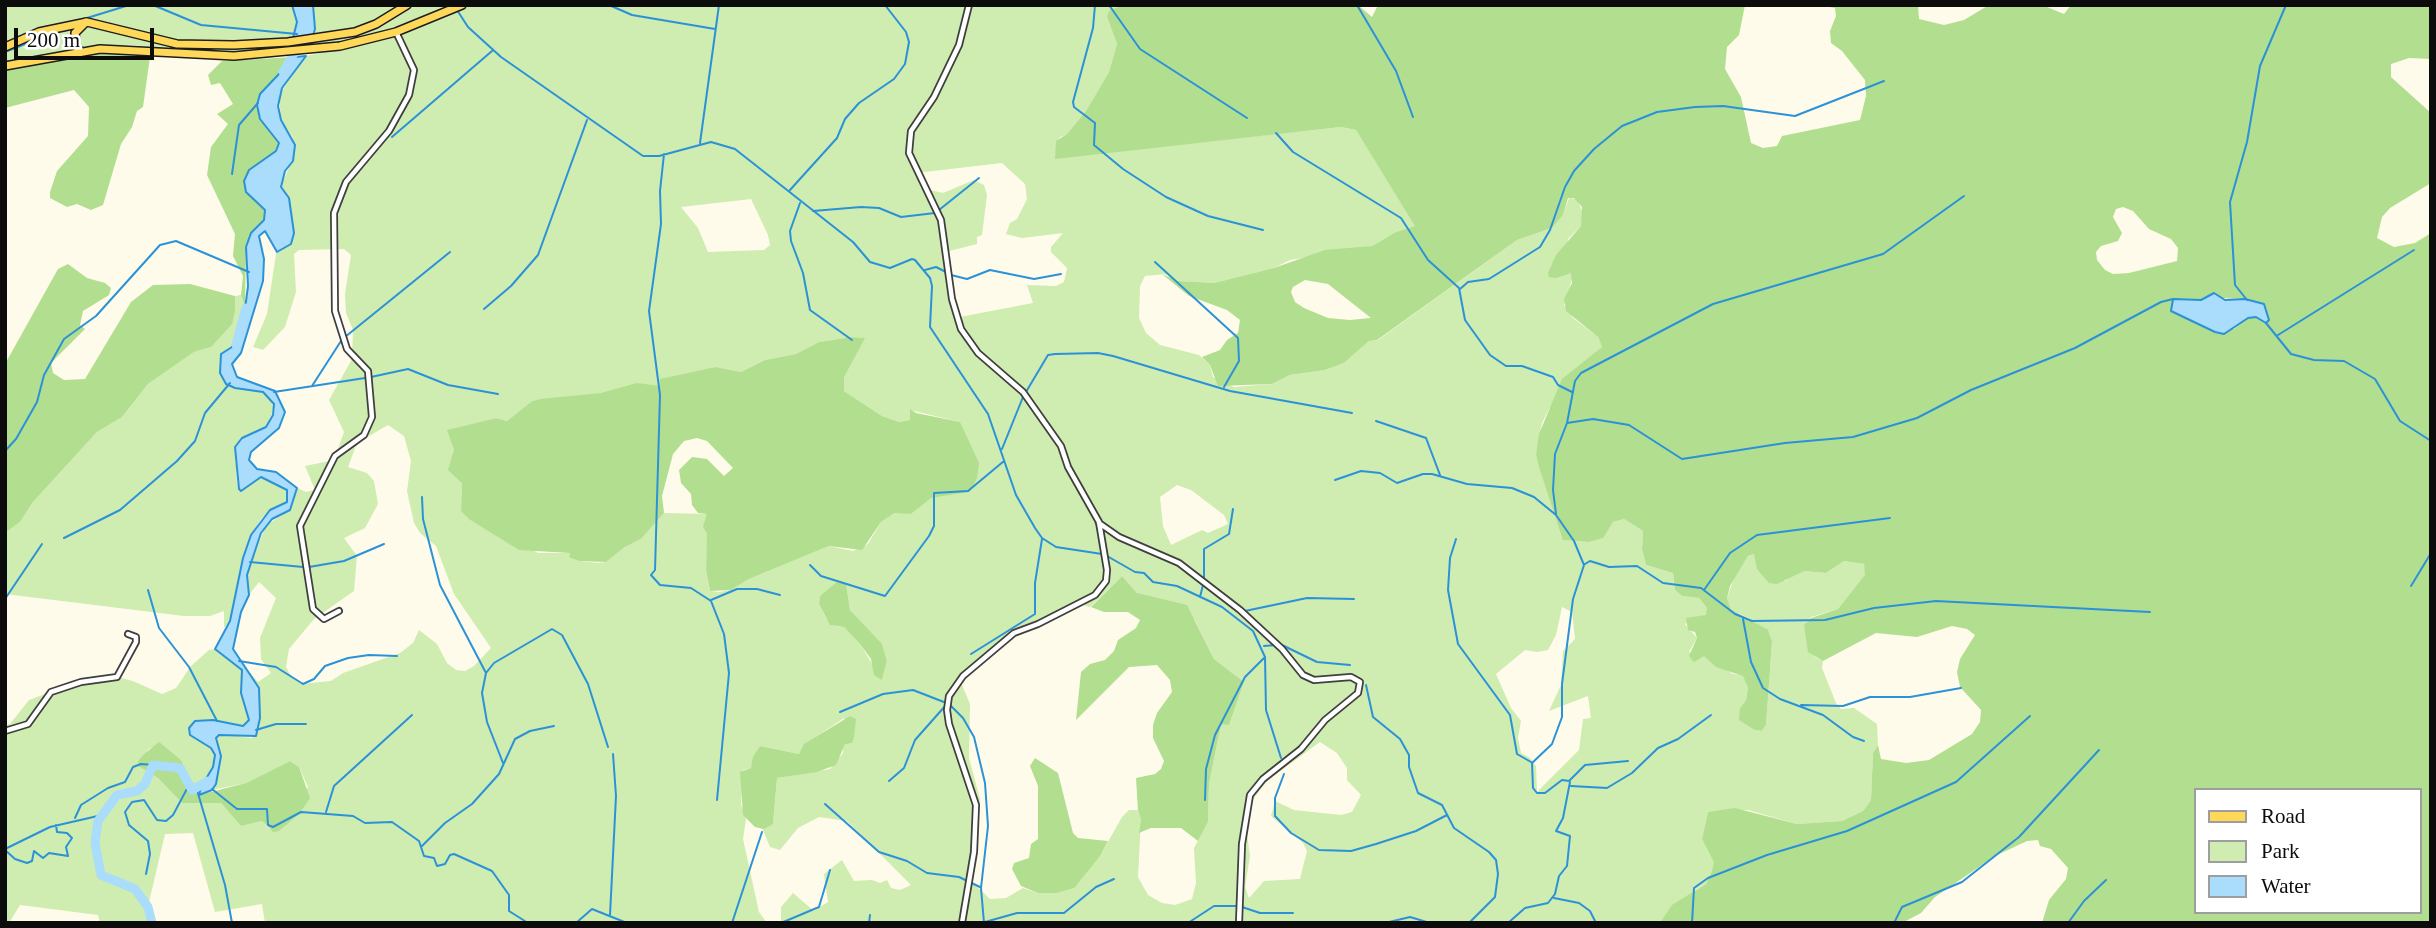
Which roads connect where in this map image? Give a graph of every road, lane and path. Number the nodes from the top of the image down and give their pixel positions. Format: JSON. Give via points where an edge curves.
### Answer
{"nodes":[{"id":1,"x":407,"y":5,"type":"edge"},
{"id":2,"x":969,"y":5,"type":"edge"},
{"id":3,"x":457,"y":6,"type":"edge"},
{"id":4,"x":87,"y":22,"type":"junction"},
{"id":5,"x":396,"y":32,"type":"junction"},
{"id":6,"x":5,"y":47,"type":"edge"},
{"id":7,"x":80,"y":52,"type":"junction"},
{"id":8,"x":5,"y":66,"type":"edge"},
{"id":9,"x":1099,"y":522,"type":"junction"},
{"id":10,"x":339,"y":611,"type":"dead end"},
{"id":11,"x":128,"y":634,"type":"dead end"},
{"id":12,"x":5,"y":732,"type":"edge"},
{"id":13,"x":962,"y":923,"type":"edge"},
{"id":14,"x":1239,"y":923,"type":"edge"}],
"edges":[{"from":1,"to":4,"type":"main road","via":[[366,28],[288,42],[234,45],[177,44]]},
{"from":2,"to":9,"type":"street","via":[[959,45],[934,97],[911,131],[909,153],[941,220],[961,329],[978,353],[1016,384],[1044,420]]},
{"from":3,"to":5,"type":"main road"},
{"from":4,"to":6,"type":"main road","via":[[39,32]]},
{"from":4,"to":7,"type":"main road","via":[[75,33]]},
{"from":5,"to":7,"type":"main road","via":[[286,52],[215,56],[131,49]]},
{"from":5,"to":10,"type":"street","via":[[414,70],[410,95],[389,131],[345,182],[334,213],[335,311],[347,349],[368,371],[372,420],[364,435],[335,456],[300,526],[313,609],[324,618]]},
{"from":7,"to":8,"type":"main road"},
{"from":9,"to":13,"type":"street","via":[[1107,570],[1099,590],[1082,603],[1014,633],[963,676],[949,695],[949,724],[976,805],[974,852]]},
{"from":9,"to":14,"type":"street","via":[[1119,537],[1179,563],[1247,616],[1303,675],[1314,680],[1351,677],[1360,682],[1358,693],[1250,795]]},
{"from":11,"to":12,"type":"street","via":[[136,637],[136,642],[117,677],[51,692],[28,724]]}]}
